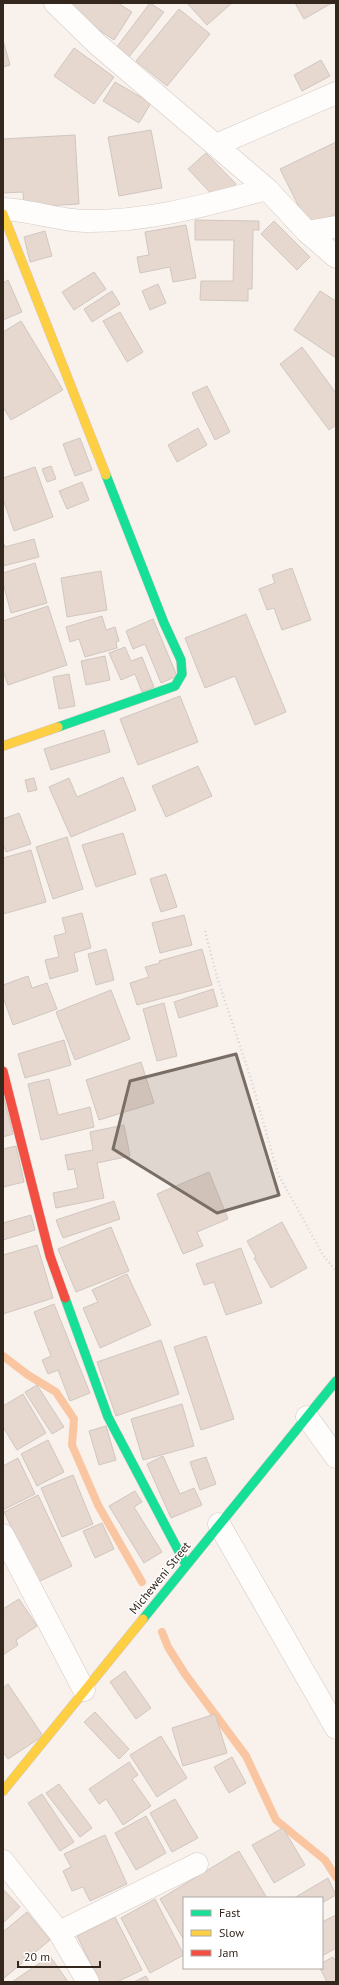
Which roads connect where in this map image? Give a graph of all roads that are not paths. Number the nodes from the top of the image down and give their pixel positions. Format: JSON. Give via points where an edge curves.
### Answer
{"nodes":[{"id":1,"x":55,"y":3,"type":"edge"},
{"id":2,"x":336,"y":93,"type":"edge"},
{"id":3,"x":216,"y":145,"type":"junction"},
{"id":4,"x":267,"y":189,"type":"junction"},
{"id":5,"x":3,"y":209,"type":"edge"},
{"id":6,"x":3,"y":214,"type":"edge"},
{"id":7,"x":336,"y":226,"type":"edge"},
{"id":8,"x":307,"y":232,"type":"junction"},
{"id":9,"x":336,"y":257,"type":"edge"},
{"id":10,"x":3,"y":746,"type":"edge"},
{"id":11,"x":3,"y":1071,"type":"edge"},
{"id":12,"x":336,"y":1381,"type":"edge"},
{"id":13,"x":307,"y":1417,"type":"junction"},
{"id":14,"x":336,"y":1456,"type":"edge"},
{"id":15,"x":219,"y":1524,"type":"junction"},
{"id":16,"x":3,"y":1535,"type":"edge"},
{"id":17,"x":186,"y":1565,"type":"junction"},
{"id":18,"x":84,"y":1690,"type":"junction"},
{"id":19,"x":336,"y":1728,"type":"edge"},
{"id":20,"x":3,"y":1791,"type":"edge"},
{"id":21,"x":3,"y":1862,"type":"edge"},
{"id":22,"x":197,"y":1864,"type":"dead end"},
{"id":23,"x":60,"y":1932,"type":"junction"},
{"id":24,"x":88,"y":1982,"type":"edge"}],
"edges":[{"from":1,"to":3,"type":"street","via":[[97,44]]},
{"from":2,"to":3,"type":"street"},
{"from":3,"to":4,"type":"street"},
{"from":4,"to":5,"type":"street","via":[[179,212],[112,221],[82,221]]},
{"from":4,"to":8,"type":"street"},
{"from":6,"to":10,"type":"street","via":[[164,623],[181,660],[182,674],[175,686]]},
{"from":7,"to":8,"type":"street"},
{"from":8,"to":9,"type":"street"},
{"from":11,"to":17,"type":"street","via":[[50,1256],[108,1417]]},
{"from":12,"to":13,"type":"street","name":"Micheweni Street"},
{"from":13,"to":14,"type":"street"},
{"from":13,"to":15,"type":"street","name":"Micheweni Street"},
{"from":15,"to":17,"type":"street","name":"Micheweni Street"},
{"from":15,"to":19,"type":"street"},
{"from":16,"to":18,"type":"street"},
{"from":17,"to":18,"type":"street","name":"Micheweni Street"},
{"from":18,"to":20,"type":"street","name":"Micheweni Street"},
{"from":21,"to":23,"type":"street"},
{"from":22,"to":23,"type":"street"},
{"from":23,"to":24,"type":"street"}]}
